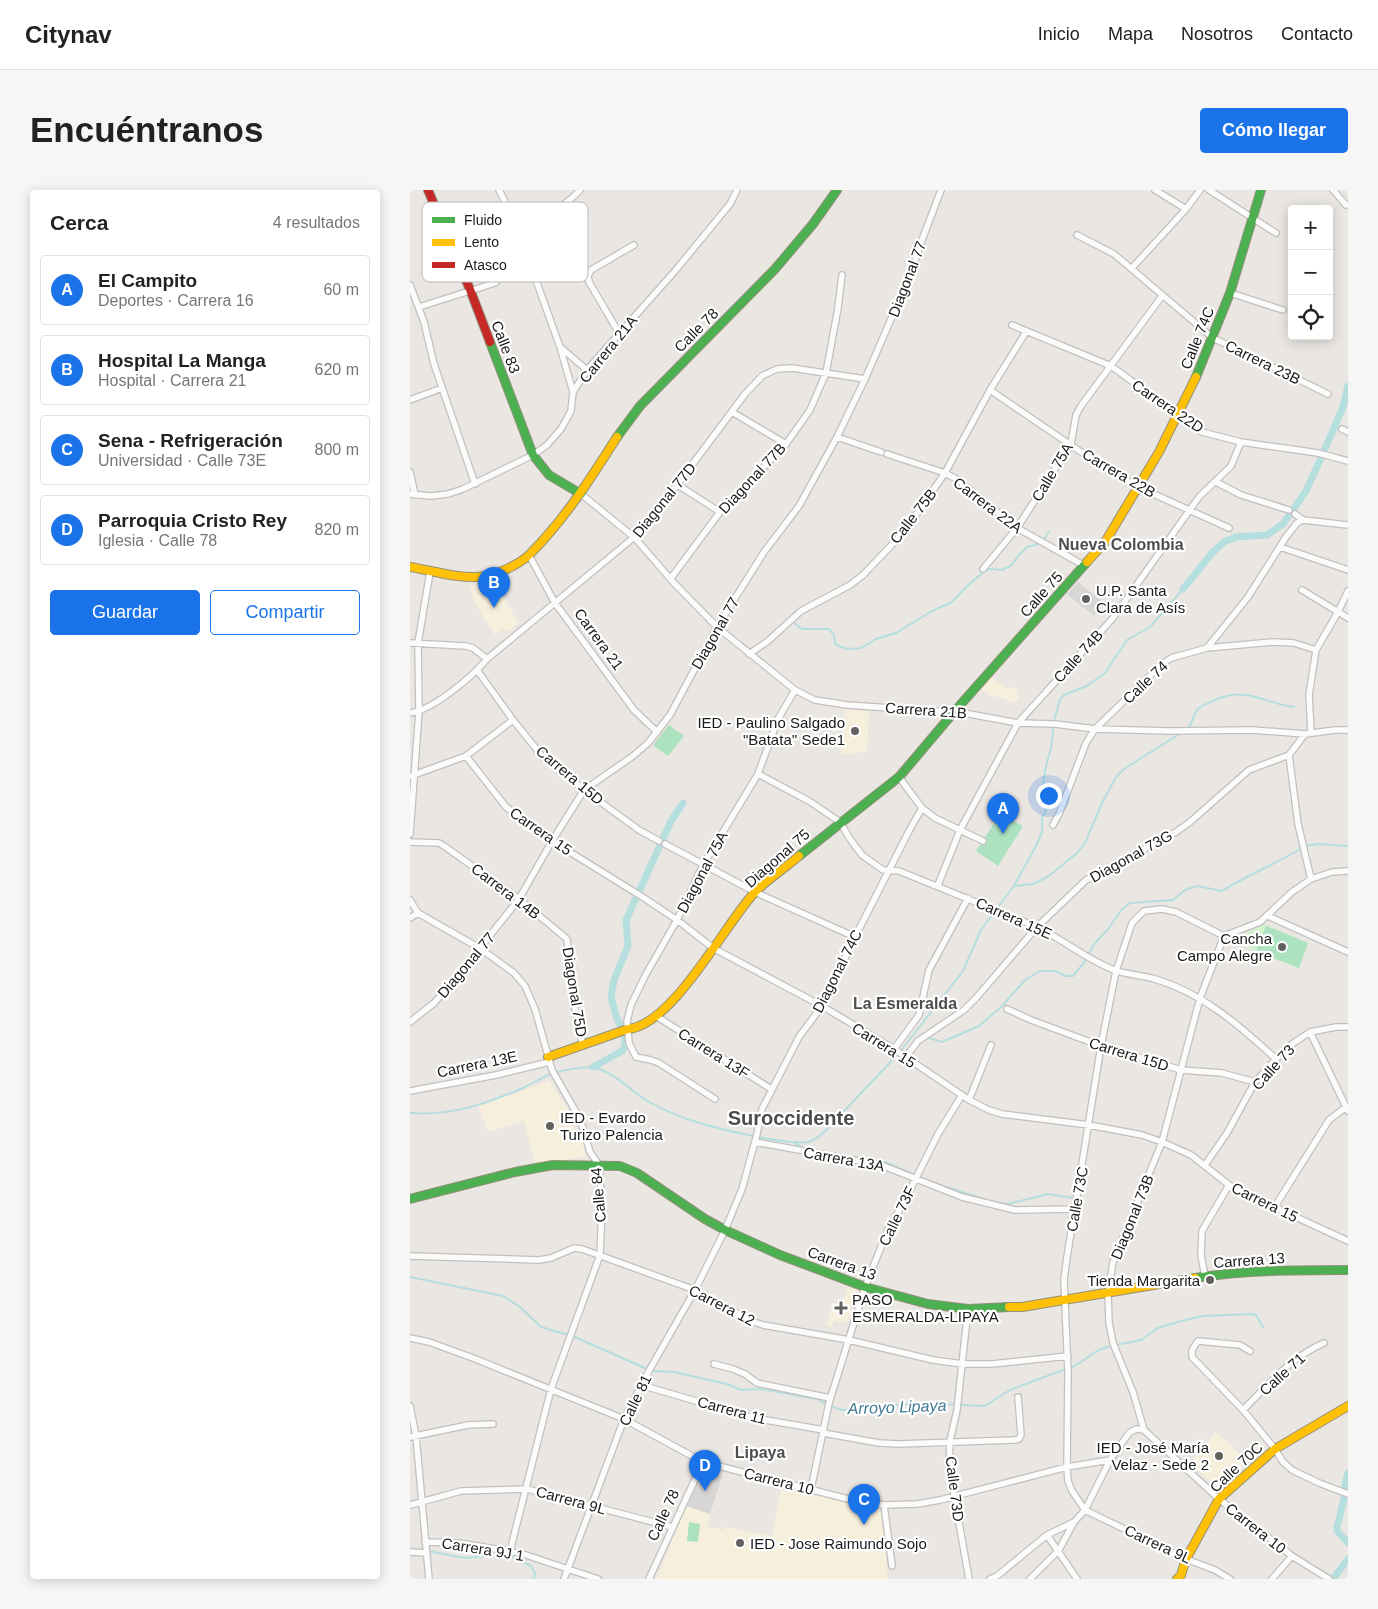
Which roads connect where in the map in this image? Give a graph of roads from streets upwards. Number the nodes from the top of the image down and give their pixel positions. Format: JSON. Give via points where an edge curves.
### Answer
{"nodes":[{"id":1,"x":428,"y":190,"type":"edge"},
{"id":2,"x":499,"y":190,"type":"edge"},
{"id":3,"x":580,"y":190,"type":"edge"},
{"id":4,"x":737,"y":190,"type":"edge"},
{"id":5,"x":837,"y":190,"type":"edge"},
{"id":6,"x":942,"y":190,"type":"edge"},
{"id":7,"x":1156,"y":190,"type":"edge"},
{"id":8,"x":1200,"y":190,"type":"edge"},
{"id":9,"x":1209,"y":190,"type":"edge"},
{"id":10,"x":1261,"y":190,"type":"edge"},
{"id":11,"x":1333,"y":190,"type":"edge"},
{"id":12,"x":433,"y":202,"type":"edge"},
{"id":13,"x":505,"y":202,"type":"edge"},
{"id":14,"x":567,"y":202,"type":"edge"},
{"id":15,"x":1347,"y":205,"type":"edge"},
{"id":16,"x":1186,"y":209,"type":"junction"},
{"id":17,"x":1254,"y":218,"type":"junction"},
{"id":18,"x":1276,"y":233,"type":"dead end"},
{"id":19,"x":1078,"y":235,"type":"dead end"},
{"id":20,"x":634,"y":245,"type":"dead end"},
{"id":21,"x":1132,"y":268,"type":"junction"},
{"id":22,"x":842,"y":275,"type":"dead end"},
{"id":23,"x":467,"y":282,"type":"edge"},
{"id":24,"x":496,"y":282,"type":"edge"},
{"id":25,"x":537,"y":283,"type":"dead end"},
{"id":26,"x":410,"y":284,"type":"edge"},
{"id":27,"x":471,"y":292,"type":"junction"},
{"id":28,"x":1230,"y":293,"type":"junction"},
{"id":29,"x":1162,"y":296,"type":"junction"},
{"id":30,"x":410,"y":304,"type":"edge"},
{"id":31,"x":418,"y":304,"type":"junction"},
{"id":32,"x":1283,"y":310,"type":"dead end"},
{"id":33,"x":1012,"y":325,"type":"dead end"},
{"id":34,"x":1026,"y":332,"type":"junction"},
{"id":35,"x":619,"y":333,"type":"junction"},
{"id":36,"x":1213,"y":338,"type":"junction"},
{"id":37,"x":560,"y":347,"type":"junction"},
{"id":38,"x":1111,"y":366,"type":"junction"},
{"id":39,"x":587,"y":370,"type":"junction"},
{"id":40,"x":826,"y":373,"type":"junction"},
{"id":41,"x":865,"y":379,"type":"junction"},
{"id":42,"x":442,"y":388,"type":"junction"},
{"id":43,"x":990,"y":390,"type":"junction"},
{"id":44,"x":573,"y":392,"type":"junction"},
{"id":45,"x":1328,"y":394,"type":"dead end"},
{"id":46,"x":410,"y":400,"type":"edge"},
{"id":47,"x":732,"y":412,"type":"junction"},
{"id":48,"x":1179,"y":416,"type":"junction"},
{"id":49,"x":837,"y":438,"type":"junction"},
{"id":50,"x":1241,"y":442,"type":"junction"},
{"id":51,"x":786,"y":444,"type":"junction"},
{"id":52,"x":1071,"y":444,"type":"junction"},
{"id":53,"x":533,"y":455,"type":"junction"},
{"id":54,"x":1348,"y":461,"type":"edge"},
{"id":55,"x":410,"y":472,"type":"edge"},
{"id":56,"x":945,"y":473,"type":"junction"},
{"id":57,"x":1216,"y":482,"type":"junction"},
{"id":58,"x":475,"y":484,"type":"junction"},
{"id":59,"x":678,"y":485,"type":"junction"},
{"id":60,"x":1138,"y":487,"type":"junction"},
{"id":61,"x":412,"y":494,"type":"edge"},
{"id":62,"x":581,"y":494,"type":"junction"},
{"id":63,"x":1289,"y":510,"type":"dead end"},
{"id":64,"x":1189,"y":511,"type":"junction"},
{"id":65,"x":720,"y":512,"type":"junction"},
{"id":66,"x":1295,"y":514,"type":"dead end"},
{"id":67,"x":1303,"y":520,"type":"junction"},
{"id":68,"x":1348,"y":525,"type":"edge"},
{"id":69,"x":1017,"y":528,"type":"junction"},
{"id":70,"x":1229,"y":528,"type":"dead end"},
{"id":71,"x":635,"y":538,"type":"junction"},
{"id":72,"x":1280,"y":547,"type":"junction"},
{"id":73,"x":529,"y":555,"type":"junction"},
{"id":74,"x":1085,"y":566,"type":"junction"},
{"id":75,"x":410,"y":568,"type":"edge"},
{"id":76,"x":983,"y":569,"type":"dead end"},
{"id":77,"x":1348,"y":570,"type":"edge"},
{"id":78,"x":430,"y":572,"type":"junction"},
{"id":79,"x":670,"y":578,"type":"junction"},
{"id":80,"x":1302,"y":590,"type":"dead end"},
{"id":81,"x":1348,"y":591,"type":"edge"},
{"id":82,"x":555,"y":603,"type":"junction"},
{"id":83,"x":1338,"y":612,"type":"junction"},
{"id":84,"x":1348,"y":618,"type":"edge"},
{"id":85,"x":717,"y":627,"type":"junction"},
{"id":86,"x":410,"y":643,"type":"edge"},
{"id":87,"x":418,"y":643,"type":"junction"},
{"id":88,"x":1208,"y":648,"type":"junction"},
{"id":89,"x":1316,"y":650,"type":"junction"},
{"id":90,"x":750,"y":654,"type":"junction"},
{"id":91,"x":487,"y":659,"type":"junction"},
{"id":92,"x":477,"y":670,"type":"junction"},
{"id":93,"x":795,"y":690,"type":"junction"},
{"id":94,"x":419,"y":711,"type":"junction"},
{"id":95,"x":954,"y":712,"type":"junction"},
{"id":96,"x":410,"y":713,"type":"edge"},
{"id":97,"x":513,"y":720,"type":"junction"},
{"id":98,"x":1018,"y":723,"type":"junction"},
{"id":99,"x":1095,"y":729,"type":"junction"},
{"id":100,"x":1348,"y":730,"type":"edge"},
{"id":101,"x":657,"y":732,"type":"junction"},
{"id":102,"x":1308,"y":734,"type":"junction"},
{"id":103,"x":1289,"y":755,"type":"junction"},
{"id":104,"x":466,"y":756,"type":"junction"},
{"id":105,"x":758,"y":774,"type":"junction"},
{"id":106,"x":412,"y":776,"type":"edge"},
{"id":107,"x":899,"y":777,"type":"junction"},
{"id":108,"x":584,"y":790,"type":"junction"},
{"id":109,"x":922,"y":808,"type":"junction"},
{"id":110,"x":840,"y":822,"type":"junction"},
{"id":111,"x":1053,"y":825,"type":"dead end"},
{"id":112,"x":960,"y":830,"type":"junction"},
{"id":113,"x":410,"y":834,"type":"edge"},
{"id":114,"x":552,"y":840,"type":"junction"},
{"id":115,"x":659,"y":840,"type":"dead end"},
{"id":116,"x":983,"y":841,"type":"dead end"},
{"id":117,"x":410,"y":842,"type":"edge"},
{"id":118,"x":665,"y":844,"type":"dead end"},
{"id":119,"x":703,"y":865,"type":"junction"},
{"id":120,"x":890,"y":870,"type":"junction"},
{"id":121,"x":1348,"y":871,"type":"edge"},
{"id":122,"x":1311,"y":879,"type":"junction"},
{"id":123,"x":938,"y":885,"type":"junction"},
{"id":124,"x":755,"y":892,"type":"junction"},
{"id":125,"x":968,"y":898,"type":"junction"},
{"id":126,"x":519,"y":899,"type":"junction"},
{"id":127,"x":410,"y":900,"type":"edge"},
{"id":128,"x":418,"y":913,"type":"junction"},
{"id":129,"x":1268,"y":916,"type":"junction"},
{"id":130,"x":410,"y":918,"type":"edge"},
{"id":131,"x":677,"y":920,"type":"junction"},
{"id":132,"x":1037,"y":927,"type":"junction"},
{"id":133,"x":1224,"y":936,"type":"junction"},
{"id":134,"x":855,"y":937,"type":"junction"},
{"id":135,"x":567,"y":939,"type":"joint"},
{"id":136,"x":713,"y":948,"type":"junction"},
{"id":137,"x":481,"y":949,"type":"junction"},
{"id":138,"x":1348,"y":952,"type":"edge"},
{"id":139,"x":1116,"y":971,"type":"junction"},
{"id":140,"x":1200,"y":998,"type":"junction"},
{"id":141,"x":822,"y":1006,"type":"junction"},
{"id":142,"x":1007,"y":1009,"type":"dead end"},
{"id":143,"x":656,"y":1016,"type":"junction"},
{"id":144,"x":410,"y":1022,"type":"edge"},
{"id":145,"x":1348,"y":1027,"type":"edge"},
{"id":146,"x":625,"y":1030,"type":"junction"},
{"id":147,"x":1310,"y":1032,"type":"junction"},
{"id":148,"x":991,"y":1045,"type":"dead end"},
{"id":149,"x":583,"y":1046,"type":"junction"},
{"id":150,"x":1101,"y":1046,"type":"junction"},
{"id":151,"x":895,"y":1050,"type":"junction"},
{"id":152,"x":905,"y":1057,"type":"junction"},
{"id":153,"x":1276,"y":1059,"type":"junction"},
{"id":154,"x":548,"y":1060,"type":"junction"},
{"id":155,"x":1181,"y":1070,"type":"junction"},
{"id":156,"x":1255,"y":1082,"type":"junction"},
{"id":157,"x":771,"y":1089,"type":"junction"},
{"id":158,"x":410,"y":1091,"type":"edge"},
{"id":159,"x":962,"y":1095,"type":"junction"},
{"id":160,"x":715,"y":1099,"type":"dead end"},
{"id":161,"x":969,"y":1100,"type":"junction"},
{"id":162,"x":1347,"y":1109,"type":"edge"},
{"id":163,"x":1089,"y":1125,"type":"junction"},
{"id":164,"x":756,"y":1139,"type":"junction"},
{"id":165,"x":1162,"y":1142,"type":"junction"},
{"id":166,"x":599,"y":1165,"type":"junction"},
{"id":167,"x":1205,"y":1165,"type":"junction"},
{"id":168,"x":916,"y":1178,"type":"junction"},
{"id":169,"x":1229,"y":1185,"type":"junction"},
{"id":170,"x":410,"y":1199,"type":"edge"},
{"id":171,"x":1274,"y":1208,"type":"junction"},
{"id":172,"x":1075,"y":1209,"type":"junction"},
{"id":173,"x":725,"y":1230,"type":"junction"},
{"id":174,"x":1348,"y":1241,"type":"edge"},
{"id":175,"x":600,"y":1255,"type":"junction"},
{"id":176,"x":410,"y":1256,"type":"edge"},
{"id":177,"x":1348,"y":1270,"type":"edge"},
{"id":178,"x":1205,"y":1277,"type":"junction"},
{"id":179,"x":866,"y":1287,"type":"junction"},
{"id":180,"x":696,"y":1290,"type":"junction"},
{"id":181,"x":1108,"y":1293,"type":"junction"},
{"id":182,"x":1065,"y":1300,"type":"junction"},
{"id":183,"x":968,"y":1309,"type":"junction"},
{"id":184,"x":410,"y":1338,"type":"edge"},
{"id":185,"x":849,"y":1340,"type":"junction"},
{"id":186,"x":1324,"y":1342,"type":"dead end"},
{"id":187,"x":1250,"y":1351,"type":"dead end"},
{"id":188,"x":1068,"y":1356,"type":"junction"},
{"id":189,"x":714,"y":1364,"type":"dead end"},
{"id":190,"x":963,"y":1364,"type":"junction"},
{"id":191,"x":641,"y":1385,"type":"junction"},
{"id":192,"x":551,"y":1389,"type":"junction"},
{"id":193,"x":1018,"y":1397,"type":"dead end"},
{"id":194,"x":829,"y":1403,"type":"junction"},
{"id":195,"x":410,"y":1406,"type":"edge"},
{"id":196,"x":1348,"y":1406,"type":"edge"},
{"id":197,"x":1243,"y":1410,"type":"junction"},
{"id":198,"x":624,"y":1419,"type":"junction"},
{"id":199,"x":493,"y":1424,"type":"dead end"},
{"id":200,"x":1144,"y":1430,"type":"junction"},
{"id":201,"x":823,"y":1431,"type":"junction"},
{"id":202,"x":413,"y":1437,"type":"edge"},
{"id":203,"x":950,"y":1441,"type":"junction"},
{"id":204,"x":1275,"y":1449,"type":"junction"},
{"id":205,"x":1110,"y":1460,"type":"junction"},
{"id":206,"x":703,"y":1462,"type":"junction"},
{"id":207,"x":1067,"y":1467,"type":"junction"},
{"id":208,"x":527,"y":1489,"type":"junction"},
{"id":209,"x":811,"y":1490,"type":"junction"},
{"id":210,"x":1346,"y":1494,"type":"edge"},
{"id":211,"x":954,"y":1497,"type":"junction"},
{"id":212,"x":1219,"y":1499,"type":"junction"},
{"id":213,"x":423,"y":1502,"type":"junction"},
{"id":214,"x":884,"y":1504,"type":"junction"},
{"id":215,"x":410,"y":1505,"type":"edge"},
{"id":216,"x":591,"y":1506,"type":"junction"},
{"id":217,"x":1085,"y":1510,"type":"junction"},
{"id":218,"x":1074,"y":1522,"type":"junction"},
{"id":219,"x":672,"y":1527,"type":"junction"},
{"id":220,"x":1047,"y":1535,"type":"junction"},
{"id":221,"x":426,"y":1548,"type":"junction"},
{"id":222,"x":1059,"y":1550,"type":"junction"},
{"id":223,"x":510,"y":1551,"type":"junction"},
{"id":224,"x":410,"y":1552,"type":"edge"},
{"id":225,"x":1292,"y":1556,"type":"junction"},
{"id":226,"x":1186,"y":1559,"type":"junction"},
{"id":227,"x":892,"y":1566,"type":"dead end"},
{"id":228,"x":568,"y":1569,"type":"junction"},
{"id":229,"x":995,"y":1578,"type":"edge"},
{"id":230,"x":430,"y":1579,"type":"edge"},
{"id":231,"x":564,"y":1579,"type":"edge"},
{"id":232,"x":598,"y":1579,"type":"edge"},
{"id":233,"x":649,"y":1579,"type":"edge"},
{"id":234,"x":969,"y":1579,"type":"edge"},
{"id":235,"x":1030,"y":1579,"type":"edge"},
{"id":236,"x":1077,"y":1579,"type":"edge"},
{"id":237,"x":1177,"y":1579,"type":"edge"},
{"id":238,"x":1230,"y":1579,"type":"edge"},
{"id":239,"x":1272,"y":1579,"type":"edge"},
{"id":240,"x":1329,"y":1579,"type":"edge"}],
"edges":[{"from":1,"to":12,"type":"street","name":"Calle 83"},
{"from":2,"to":13,"type":"street"},
{"from":3,"to":14,"type":"street"},
{"from":4,"to":35,"type":"street","name":"Carrera 21A","via":[[730,204]]},
{"from":5,"to":62,"type":"street","name":"Calle 78","via":[[775,269],[640,406]]},
{"from":6,"to":41,"type":"street","name":"Diagonal 77","via":[[912,271]]},
{"from":7,"to":16,"type":"street"},
{"from":8,"to":16,"type":"street"},
{"from":9,"to":17,"type":"street"},
{"from":10,"to":17,"type":"street","name":"Calle 74C"},
{"from":11,"to":15,"type":"street"},
{"from":16,"to":21,"type":"street"},
{"from":17,"to":18,"type":"street"},
{"from":17,"to":28,"type":"street","name":"Calle 74C"},
{"from":19,"to":21,"type":"street","name":"Carrera 23B","via":[[1103,247]]},
{"from":20,"to":35,"type":"street","via":[[590,270],[588,276]]},
{"from":21,"to":29,"type":"street","name":"Carrera 23B"},
{"from":22,"to":40,"type":"street","name":"Diagonal 77B"},
{"from":23,"to":27,"type":"street","name":"Calle 83"},
{"from":24,"to":27,"type":"street"},
{"from":25,"to":37,"type":"street"},
{"from":26,"to":31,"type":"street"},
{"from":27,"to":31,"type":"street"},
{"from":27,"to":53,"type":"street","name":"Calle 83"},
{"from":28,"to":32,"type":"street"},
{"from":28,"to":36,"type":"street","name":"Calle 74C"},
{"from":29,"to":36,"type":"street","name":"Carrera 23B"},
{"from":29,"to":38,"type":"street","name":"Calle 75A"},
{"from":30,"to":31,"type":"street"},
{"from":31,"to":42,"type":"street"},
{"from":33,"to":34,"type":"street","name":"Carrera 22D"},
{"from":34,"to":38,"type":"street","name":"Carrera 22D"},
{"from":34,"to":43,"type":"street","name":"Calle 75B"},
{"from":35,"to":39,"type":"street","name":"Carrera 21A"},
{"from":36,"to":45,"type":"street","name":"Carrera 23B"},
{"from":36,"to":48,"type":"street","name":"Calle 74C"},
{"from":37,"to":39,"type":"street"},
{"from":37,"to":44,"type":"street"},
{"from":38,"to":48,"type":"street","name":"Carrera 22D"},
{"from":38,"to":52,"type":"street","name":"Calle 75A","via":[[1076,415]]},
{"from":39,"to":44,"type":"street","name":"Carrera 21A"},
{"from":40,"to":41,"type":"street","name":"Diagonal 77D"},
{"from":40,"to":47,"type":"street","name":"Diagonal 77D","via":[[777,369],[762,376]]},
{"from":40,"to":51,"type":"street","name":"Diagonal 77B","via":[[810,410]]},
{"from":41,"to":49,"type":"street","name":"Diagonal 77"},
{"from":42,"to":46,"type":"street"},
{"from":42,"to":58,"type":"street"},
{"from":43,"to":52,"type":"street","name":"Carrera 22B"},
{"from":43,"to":56,"type":"street","name":"Calle 75B"},
{"from":44,"to":53,"type":"street","name":"Carrera 21A","via":[[571,411],[561,429]]},
{"from":47,"to":51,"type":"street"},
{"from":47,"to":59,"type":"street","name":"Diagonal 77D"},
{"from":48,"to":50,"type":"street","name":"Carrera 22D","via":[[1202,432]]},
{"from":48,"to":60,"type":"street","name":"Calle 74C"},
{"from":49,"to":56,"type":"street","name":"Carrera 22A"},
{"from":49,"to":85,"type":"street","name":"Diagonal 77","via":[[799,506],[764,552]]},
{"from":50,"to":54,"type":"street","name":"Carrera 22D","via":[[1318,452]]},
{"from":50,"to":57,"type":"street","name":"Calle 74B","via":[[1231,466]]},
{"from":51,"to":65,"type":"street","name":"Diagonal 77B"},
{"from":52,"to":60,"type":"street","name":"Carrera 22B"},
{"from":52,"to":69,"type":"street","name":"Calle 75A"},
{"from":53,"to":58,"type":"street","name":"Carrera 21A"},
{"from":53,"to":62,"type":"street","name":"Calle 83","via":[[549,475]]},
{"from":55,"to":61,"type":"street"},
{"from":56,"to":69,"type":"street","name":"Carrera 22A"},
{"from":56,"to":90,"type":"street","name":"Calle 75B","via":[[904,532],[863,575],[800,611]]},
{"from":57,"to":63,"type":"street","via":[[1248,498]]},
{"from":57,"to":64,"type":"street","name":"Calle 74B"},
{"from":58,"to":61,"type":"street","name":"Carrera 21A","via":[[448,494]]},
{"from":59,"to":65,"type":"street"},
{"from":59,"to":71,"type":"street","name":"Diagonal 77D"},
{"from":60,"to":64,"type":"street","name":"Carrera 22B"},
{"from":60,"to":74,"type":"street","name":"Calle 75","via":[[1105,542]]},
{"from":62,"to":71,"type":"street","name":"Carrera 21B"},
{"from":62,"to":73,"type":"street"},
{"from":64,"to":70,"type":"street","name":"Carrera 22B"},
{"from":64,"to":98,"type":"street","name":"Calle 74B","via":[[1113,618]]},
{"from":65,"to":79,"type":"street","name":"Diagonal 77B"},
{"from":66,"to":67,"type":"street"},
{"from":67,"to":68,"type":"street"},
{"from":67,"to":72,"type":"street","via":[[1297,523]]},
{"from":69,"to":74,"type":"street","name":"Carrera 22A"},
{"from":69,"to":76,"type":"street","name":"Calle 75A"},
{"from":71,"to":79,"type":"street","name":"Carrera 21B"},
{"from":71,"to":82,"type":"street","name":"Diagonal 77D"},
{"from":72,"to":77,"type":"street"},
{"from":72,"to":88,"type":"street","via":[[1248,597]]},
{"from":73,"to":78,"type":"street","via":[[486,576]]},
{"from":73,"to":82,"type":"street","name":"Carrera 21"},
{"from":74,"to":95,"type":"street","name":"Calle 75"},
{"from":75,"to":78,"type":"street"},
{"from":78,"to":87,"type":"street"},
{"from":79,"to":85,"type":"street","name":"Carrera 21B"},
{"from":80,"to":83,"type":"street"},
{"from":81,"to":83,"type":"street"},
{"from":82,"to":91,"type":"street","name":"Diagonal 77D"},
{"from":82,"to":101,"type":"street","name":"Carrera 21","via":[[634,710]]},
{"from":83,"to":84,"type":"street"},
{"from":83,"to":89,"type":"street"},
{"from":85,"to":90,"type":"street","name":"Carrera 21B"},
{"from":85,"to":101,"type":"street","name":"Diagonal 77","via":[[670,715]]},
{"from":86,"to":87,"type":"street"},
{"from":87,"to":91,"type":"street","via":[[466,646]]},
{"from":87,"to":94,"type":"street"},
{"from":88,"to":89,"type":"street","name":"Calle 74","via":[[1273,642],[1294,643]]},
{"from":88,"to":99,"type":"street","name":"Calle 74","via":[[1171,658],[1162,664]]},
{"from":89,"to":102,"type":"street","via":[[1309,695]]},
{"from":90,"to":93,"type":"street","name":"Carrera 21B"},
{"from":91,"to":92,"type":"street","name":"Diagonal 77D"},
{"from":92,"to":94,"type":"street","name":"Diagonal 77D","via":[[431,706]]},
{"from":92,"to":97,"type":"street","name":"Carrera 15D"},
{"from":93,"to":95,"type":"street","name":"Carrera 21B","via":[[815,700],[847,705]]},
{"from":93,"to":105,"type":"street","name":"Diagonal 75A","via":[[778,719]]},
{"from":94,"to":96,"type":"street","name":"Diagonal 77D"},
{"from":94,"to":106,"type":"street"},
{"from":95,"to":98,"type":"street","name":"Carrera 21B"},
{"from":95,"to":107,"type":"street","name":"Diagonal 75"},
{"from":97,"to":104,"type":"street"},
{"from":97,"to":108,"type":"street","name":"Carrera 15D","via":[[542,756]]},
{"from":98,"to":99,"type":"street","name":"Carrera 21B"},
{"from":98,"to":112,"type":"street","name":"Calle 74B"},
{"from":99,"to":102,"type":"street","name":"Carrera 21B","via":[[1252,730]]},
{"from":99,"to":111,"type":"street","name":"Calle 74","via":[[1086,742]]},
{"from":100,"to":102,"type":"street","name":"Carrera 21B"},
{"from":101,"to":108,"type":"street","name":"Diagonal 77","via":[[633,756]]},
{"from":102,"to":103,"type":"street"},
{"from":103,"to":122,"type":"street","via":[[1302,843]]},
{"from":103,"to":132,"type":"street","name":"Diagonal 73G","via":[[1249,770],[1176,832],[1086,880]]},
{"from":104,"to":106,"type":"street"},
{"from":104,"to":114,"type":"street","name":"Carrera 15","via":[[506,807]]},
{"from":105,"to":110,"type":"street","name":"Carrera 15E"},
{"from":105,"to":119,"type":"street","name":"Diagonal 75A"},
{"from":106,"to":113,"type":"street"},
{"from":107,"to":109,"type":"street"},
{"from":107,"to":110,"type":"street","name":"Diagonal 75"},
{"from":108,"to":114,"type":"street","name":"Diagonal 77"},
{"from":108,"to":115,"type":"street","name":"Carrera 15D","via":[[639,830]]},
{"from":109,"to":112,"type":"street"},
{"from":109,"to":120,"type":"street","name":"Diagonal 74C"},
{"from":110,"to":120,"type":"street","name":"Carrera 15E","via":[[862,855],[883,870]]},
{"from":110,"to":124,"type":"street","name":"Diagonal 75"},
{"from":112,"to":116,"type":"street"},
{"from":112,"to":123,"type":"street","name":"Calle 74B"},
{"from":114,"to":126,"type":"street","name":"Diagonal 77"},
{"from":114,"to":131,"type":"street","name":"Carrera 15"},
{"from":117,"to":126,"type":"street","name":"Carrera 14B","via":[[439,843]]},
{"from":118,"to":119,"type":"street"},
{"from":119,"to":124,"type":"street"},
{"from":119,"to":131,"type":"street","name":"Diagonal 75A"},
{"from":120,"to":123,"type":"street","name":"Carrera 15E"},
{"from":120,"to":134,"type":"street","name":"Diagonal 74C"},
{"from":121,"to":122,"type":"street"},
{"from":122,"to":129,"type":"street","via":[[1292,892]]},
{"from":123,"to":125,"type":"street","name":"Carrera 15E"},
{"from":124,"to":134,"type":"street"},
{"from":124,"to":136,"type":"street","name":"Diagonal 75"},
{"from":125,"to":132,"type":"street","name":"Carrera 15E"},
{"from":125,"to":151,"type":"street","via":[[929,970],[919,1015]]},
{"from":126,"to":135,"type":"street","name":"Carrera 14B"},
{"from":126,"to":137,"type":"street","name":"Diagonal 77"},
{"from":127,"to":128,"type":"street","name":"Calle 84"},
{"from":128,"to":130,"type":"street"},
{"from":128,"to":137,"type":"street","name":"Calle 84"},
{"from":129,"to":133,"type":"street"},
{"from":129,"to":138,"type":"street"},
{"from":131,"to":136,"type":"street","name":"Carrera 15"},
{"from":131,"to":146,"type":"street","name":"Diagonal 75A","via":[[631,1005]]},
{"from":132,"to":139,"type":"street","name":"Carrera 15E","via":[[1091,960]]},
{"from":132,"to":152,"type":"street","name":"Diagonal 73G","via":[[970,1004],[923,1037]]},
{"from":133,"to":139,"type":"street","name":"Calle 73C","via":[[1176,912],[1162,909],[1144,911],[1132,923]]},
{"from":133,"to":140,"type":"street","name":"Diagonal 73B"},
{"from":134,"to":141,"type":"street","name":"Diagonal 74C"},
{"from":135,"to":149,"type":"street","name":"Diagonal 75D","via":[[574,1004]]},
{"from":136,"to":141,"type":"street","name":"Carrera 15"},
{"from":136,"to":143,"type":"street","name":"Diagonal 75","via":[[687,984]]},
{"from":137,"to":144,"type":"street","name":"Diagonal 77","via":[[434,1003]]},
{"from":137,"to":154,"type":"street","name":"Calle 84","via":[[514,973],[524,986],[536,1009]]},
{"from":139,"to":140,"type":"street","name":"Carrera 15E","via":[[1156,979]]},
{"from":139,"to":150,"type":"street","name":"Calle 73C"},
{"from":140,"to":153,"type":"street","name":"Carrera 15E","via":[[1237,1023]]},
{"from":140,"to":155,"type":"street","name":"Diagonal 73B"},
{"from":141,"to":151,"type":"street","name":"Carrera 15"},
{"from":141,"to":157,"type":"street","name":"Diagonal 74C","via":[[799,1037]]},
{"from":142,"to":150,"type":"street","name":"Carrera 15D"},
{"from":143,"to":146,"type":"street","name":"Diagonal 75","via":[[638,1028]]},
{"from":143,"to":157,"type":"street","name":"Carrera 13F"},
{"from":145,"to":147,"type":"street","name":"Calle 73"},
{"from":146,"to":149,"type":"street","name":"Carrera 13E"},
{"from":146,"to":160,"type":"street","name":"Diagonal 75A","via":[[636,1057],[659,1063]]},
{"from":147,"to":153,"type":"street","name":"Calle 73"},
{"from":147,"to":162,"type":"street"},
{"from":148,"to":161,"type":"street"},
{"from":149,"to":154,"type":"street","name":"Carrera 13E"},
{"from":150,"to":155,"type":"street","name":"Carrera 15D"},
{"from":150,"to":163,"type":"street","name":"Calle 73C"},
{"from":151,"to":152,"type":"street","name":"Carrera 15"},
{"from":152,"to":159,"type":"street","name":"Carrera 15"},
{"from":153,"to":156,"type":"street","name":"Calle 73"},
{"from":154,"to":158,"type":"street","name":"Carrera 13E"},
{"from":154,"to":166,"type":"street","name":"Calle 84","via":[[580,1119],[590,1152]]},
{"from":155,"to":156,"type":"street","name":"Carrera 15D","via":[[1222,1073]]},
{"from":155,"to":165,"type":"street","name":"Diagonal 73B"},
{"from":156,"to":167,"type":"street","name":"Calle 73"},
{"from":157,"to":164,"type":"street","name":"Diagonal 74C","via":[[762,1109]]},
{"from":159,"to":161,"type":"street","name":"Carrera 15"},
{"from":159,"to":168,"type":"street","name":"Calle 73F"},
{"from":161,"to":163,"type":"street","name":"Carrera 15","via":[[1002,1114]]},
{"from":162,"to":171,"type":"street","via":[[1329,1120]]},
{"from":163,"to":165,"type":"street","name":"Carrera 15"},
{"from":163,"to":172,"type":"street","name":"Calle 73C"},
{"from":164,"to":168,"type":"street","name":"Carrera 13A","via":[[881,1164]]},
{"from":164,"to":173,"type":"street","name":"Diagonal 74C","via":[[742,1189]]},
{"from":165,"to":167,"type":"street","name":"Carrera 15"},
{"from":165,"to":181,"type":"street","name":"Diagonal 73B","via":[[1113,1262]]},
{"from":166,"to":170,"type":"street","name":"Carrera 13","via":[[553,1164]]},
{"from":166,"to":173,"type":"street","name":"Carrera 13","via":[[620,1166],[637,1173]]},
{"from":166,"to":175,"type":"street","name":"Calle 84","via":[[602,1208]]},
{"from":167,"to":169,"type":"street","name":"Carrera 15"},
{"from":168,"to":172,"type":"street","name":"Carrera 13A","via":[[962,1197],[1015,1210]]},
{"from":168,"to":179,"type":"street","name":"Calle 73F","via":[[889,1227]]},
{"from":169,"to":171,"type":"street","name":"Carrera 15"},
{"from":169,"to":178,"type":"street","via":[[1202,1230],[1201,1256]]},
{"from":171,"to":174,"type":"street","name":"Carrera 15"},
{"from":172,"to":182,"type":"street","name":"Calle 73C","via":[[1066,1258]]},
{"from":173,"to":179,"type":"street","name":"Carrera 13","via":[[780,1255]]},
{"from":173,"to":180,"type":"street","name":"Calle 81"},
{"from":175,"to":176,"type":"street","name":"Carrera 12","via":[[574,1248],[539,1260]]},
{"from":175,"to":180,"type":"street","name":"Carrera 12"},
{"from":175,"to":192,"type":"street","name":"Calle 84"},
{"from":177,"to":178,"type":"street","name":"Carrera 13","via":[[1278,1270]]},
{"from":178,"to":181,"type":"street","name":"Carrera 13"},
{"from":179,"to":183,"type":"street","name":"Carrera 13","via":[[928,1304]]},
{"from":179,"to":185,"type":"street","name":"Calle 73F"},
{"from":180,"to":185,"type":"street","name":"Carrera 12","via":[[751,1321]]},
{"from":180,"to":191,"type":"street","name":"Calle 81"},
{"from":181,"to":182,"type":"street","name":"Carrera 13"},
{"from":181,"to":200,"type":"street","name":"Diagonal 73B","via":[[1114,1346]]},
{"from":182,"to":183,"type":"street","name":"Carrera 13","via":[[1022,1307]]},
{"from":182,"to":188,"type":"street","name":"Calle 73C"},
{"from":183,"to":190,"type":"street","name":"Calle 73D"},
{"from":184,"to":192,"type":"street","name":"Carrera 10","via":[[429,1342]]},
{"from":185,"to":190,"type":"street","name":"Carrera 12"},
{"from":185,"to":194,"type":"street","name":"Calle 73F"},
{"from":186,"to":197,"type":"street","name":"Calle 71","via":[[1286,1367]]},
{"from":187,"to":197,"type":"street","via":[[1240,1345],[1198,1341],[1192,1350],[1192,1357]]},
{"from":188,"to":190,"type":"street","name":"Carrera 12"},
{"from":188,"to":207,"type":"street","name":"Calle 73C"},
{"from":189,"to":194,"type":"street","via":[[739,1372],[756,1383]]},
{"from":190,"to":203,"type":"street","name":"Calle 73D"},
{"from":191,"to":198,"type":"street","name":"Calle 81"},
{"from":191,"to":201,"type":"street","name":"Carrera 11","via":[[754,1418]]},
{"from":192,"to":198,"type":"street","name":"Carrera 10"},
{"from":192,"to":208,"type":"street","name":"Calle 84"},
{"from":193,"to":203,"type":"street","name":"Carrera 11","via":[[1019,1439]]},
{"from":194,"to":201,"type":"street","name":"Calle 73F"},
{"from":195,"to":202,"type":"street"},
{"from":196,"to":204,"type":"street","name":"Calle 70C"},
{"from":197,"to":204,"type":"street"},
{"from":198,"to":206,"type":"street","name":"Carrera 10"},
{"from":198,"to":216,"type":"street","name":"Calle 81"},
{"from":199,"to":202,"type":"street","via":[[468,1425]]},
{"from":200,"to":205,"type":"street","via":[[1136,1429],[1129,1433]]},
{"from":200,"to":212,"type":"street","name":"Carrera 10"},
{"from":201,"to":203,"type":"street","name":"Carrera 11","via":[[879,1443]]},
{"from":201,"to":209,"type":"street","name":"Calle 73F"},
{"from":202,"to":213,"type":"street"},
{"from":203,"to":211,"type":"street","name":"Calle 73D","via":[[949,1466]]},
{"from":204,"to":210,"type":"street","via":[[1292,1470]]},
{"from":204,"to":212,"type":"street","name":"Calle 70C"},
{"from":205,"to":207,"type":"street","name":"Carrera 10"},
{"from":205,"to":217,"type":"street"},
{"from":206,"to":209,"type":"street","name":"Carrera 10"},
{"from":206,"to":219,"type":"street","name":"Calle 78"},
{"from":207,"to":211,"type":"street","name":"Carrera 10"},
{"from":207,"to":217,"type":"street","name":"Calle 73C","via":[[1072,1491]]},
{"from":208,"to":213,"type":"street","name":"Carrera 9L","via":[[461,1491]]},
{"from":208,"to":216,"type":"street","name":"Carrera 9L"},
{"from":208,"to":223,"type":"street","name":"Calle 84"},
{"from":209,"to":214,"type":"street","name":"Carrera 10"},
{"from":211,"to":214,"type":"street","name":"Carrera 10","via":[[917,1504]]},
{"from":211,"to":234,"type":"street","name":"Calle 73D"},
{"from":212,"to":225,"type":"street","name":"Carrera 10"},
{"from":212,"to":226,"type":"street","name":"Calle 70C"},
{"from":213,"to":215,"type":"street","name":"Carrera 9L"},
{"from":213,"to":221,"type":"street"},
{"from":214,"to":227,"type":"street"},
{"from":216,"to":219,"type":"street","name":"Carrera 9L"},
{"from":216,"to":228,"type":"street","name":"Calle 81"},
{"from":217,"to":218,"type":"street"},
{"from":217,"to":226,"type":"street","name":"Carrera 9L"},
{"from":218,"to":220,"type":"street"},
{"from":218,"to":222,"type":"street"},
{"from":219,"to":233,"type":"street","name":"Calle 78"},
{"from":220,"to":222,"type":"street"},
{"from":220,"to":229,"type":"street"},
{"from":221,"to":223,"type":"street","name":"Carrera 9J 1","via":[[459,1543]]},
{"from":221,"to":224,"type":"street","name":"Carrera 9J 1"},
{"from":221,"to":230,"type":"street"},
{"from":222,"to":235,"type":"street"},
{"from":222,"to":236,"type":"street"},
{"from":223,"to":228,"type":"street","name":"Carrera 9J 1"},
{"from":225,"to":239,"type":"street"},
{"from":225,"to":240,"type":"street","name":"Carrera 10"},
{"from":226,"to":237,"type":"street","name":"Calle 70C"},
{"from":226,"to":238,"type":"street","name":"Carrera 9L"},
{"from":228,"to":231,"type":"street","name":"Calle 81"},
{"from":228,"to":232,"type":"street","name":"Carrera 9J 1"}]}
